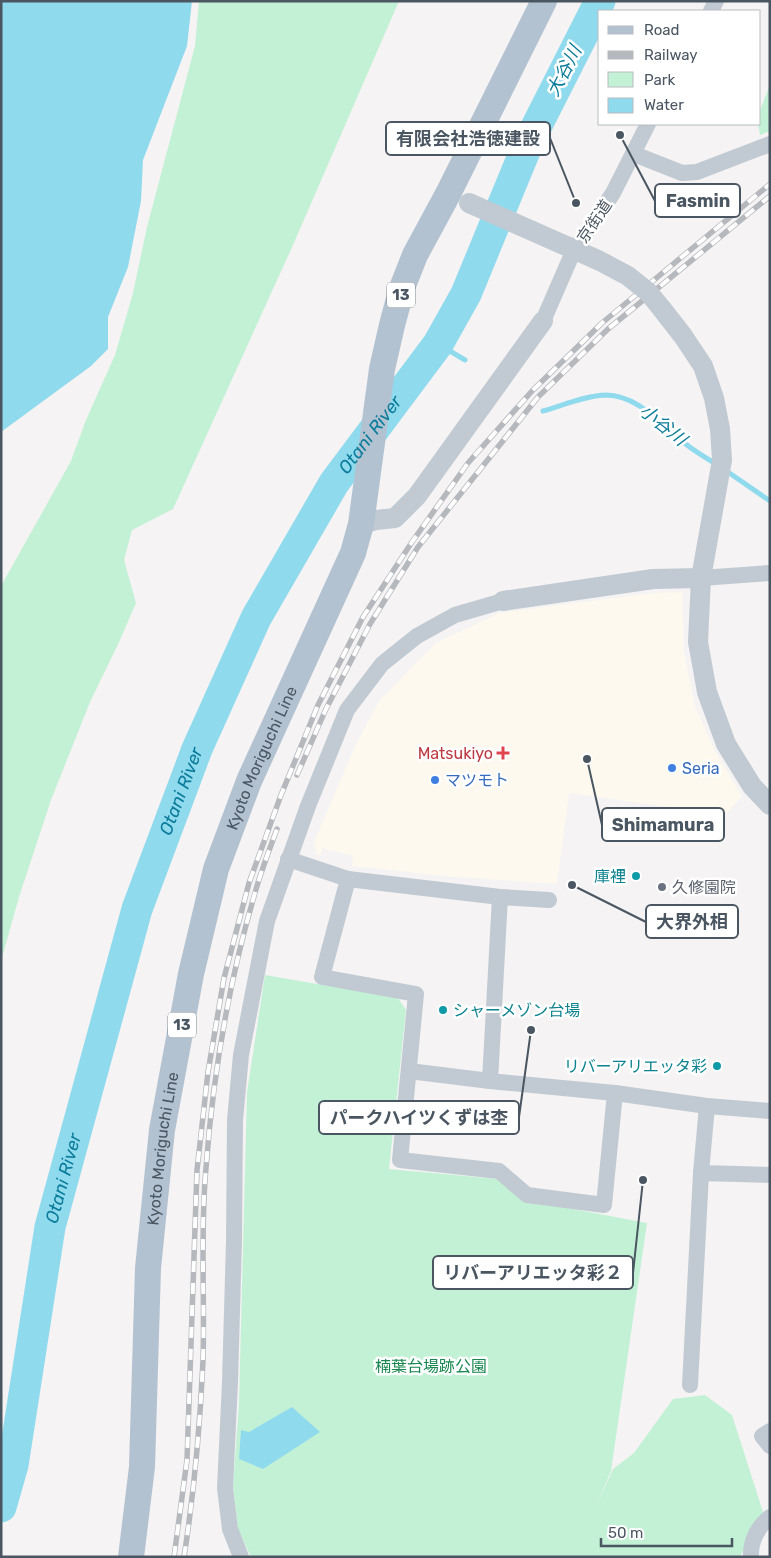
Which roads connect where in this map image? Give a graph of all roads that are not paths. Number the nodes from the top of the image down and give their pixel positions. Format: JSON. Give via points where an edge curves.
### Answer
{"nodes":[{"id":1,"x":544,"y":1,"type":"edge"},
{"id":2,"x":648,"y":125,"type":"edge"},
{"id":3,"x":770,"y":144,"type":"edge"},
{"id":4,"x":634,"y":154,"type":"junction"},
{"id":5,"x":458,"y":198,"type":"junction"},
{"id":6,"x":543,"y":321,"type":"joint"},
{"id":7,"x":361,"y":524,"type":"junction"},
{"id":8,"x":770,"y":573,"type":"edge"},
{"id":9,"x":701,"y":578,"type":"junction"},
{"id":10,"x":503,"y":600,"type":"joint"},
{"id":11,"x":770,"y":805,"type":"edge"},
{"id":12,"x":288,"y":859,"type":"junction"},
{"id":13,"x":348,"y":879,"type":"junction"},
{"id":14,"x":500,"y":897,"type":"junction"},
{"id":15,"x":549,"y":900,"type":"dead end"},
{"id":16,"x":409,"y":1071,"type":"junction"},
{"id":17,"x":490,"y":1080,"type":"junction"},
{"id":18,"x":615,"y":1093,"type":"junction"},
{"id":19,"x":707,"y":1106,"type":"junction"},
{"id":20,"x":770,"y":1111,"type":"edge"},
{"id":21,"x":700,"y":1173,"type":"junction"},
{"id":22,"x":770,"y":1175,"type":"edge"},
{"id":23,"x":690,"y":1385,"type":"dead end"},
{"id":24,"x":770,"y":1431,"type":"edge"},
{"id":25,"x":770,"y":1446,"type":"edge"},
{"id":26,"x":770,"y":1518,"type":"edge"},
{"id":27,"x":131,"y":1557,"type":"edge"},
{"id":28,"x":241,"y":1557,"type":"edge"},
{"id":29,"x":751,"y":1557,"type":"edge"}],
"edges":[{"from":1,"to":5,"type":"main road","name":"Kyoto Moriguchi Line","number":"13"},
{"from":2,"to":4,"type":"street","name":"京街道"},
{"from":3,"to":4,"type":"street","via":[[697,172],[682,173]]},
{"from":4,"to":6,"type":"street","name":"京街道","via":[[613,193],[573,252]]},
{"from":5,"to":7,"type":"main road","name":"Kyoto Moriguchi Line","number":"13","via":[[415,254],[402,288],[382,369]]},
{"from":5,"to":9,"type":"street","bridge":true,"via":[[621,272],[648,292],[703,366],[714,398],[722,460]]},
{"from":6,"to":7,"type":"street","via":[[417,496],[395,518]]},
{"from":7,"to":27,"type":"main road","name":"Kyoto Moriguchi Line","number":"13","via":[[353,553],[246,790],[216,869],[191,974],[162,1130],[148,1278],[142,1467]]},
{"from":8,"to":9,"type":"street"},
{"from":9,"to":10,"type":"street","via":[[653,579]]},
{"from":9,"to":11,"type":"street","via":[[698,642],[707,692],[726,744],[752,786]]},
{"from":10,"to":12,"type":"street","via":[[455,615],[417,636],[382,664],[347,710]]},
{"from":12,"to":13,"type":"street"},
{"from":12,"to":28,"type":"street","via":[[266,922],[241,1055],[234,1120],[234,1241],[225,1488],[230,1529]]},
{"from":13,"to":14,"type":"street"},
{"from":13,"to":16,"type":"street","via":[[322,977],[416,994]]},
{"from":14,"to":15,"type":"street"},
{"from":14,"to":17,"type":"street"},
{"from":16,"to":17,"type":"street"},
{"from":16,"to":18,"type":"street","via":[[400,1160],[499,1171],[527,1195],[604,1205]]},
{"from":17,"to":18,"type":"street"},
{"from":18,"to":19,"type":"street"},
{"from":19,"to":20,"type":"street"},
{"from":19,"to":21,"type":"street"},
{"from":21,"to":22,"type":"street"},
{"from":21,"to":23,"type":"street"},
{"from":24,"to":25,"type":"street","via":[[762,1436]]},
{"from":26,"to":29,"type":"street","via":[[761,1524],[750,1548]]}]}
